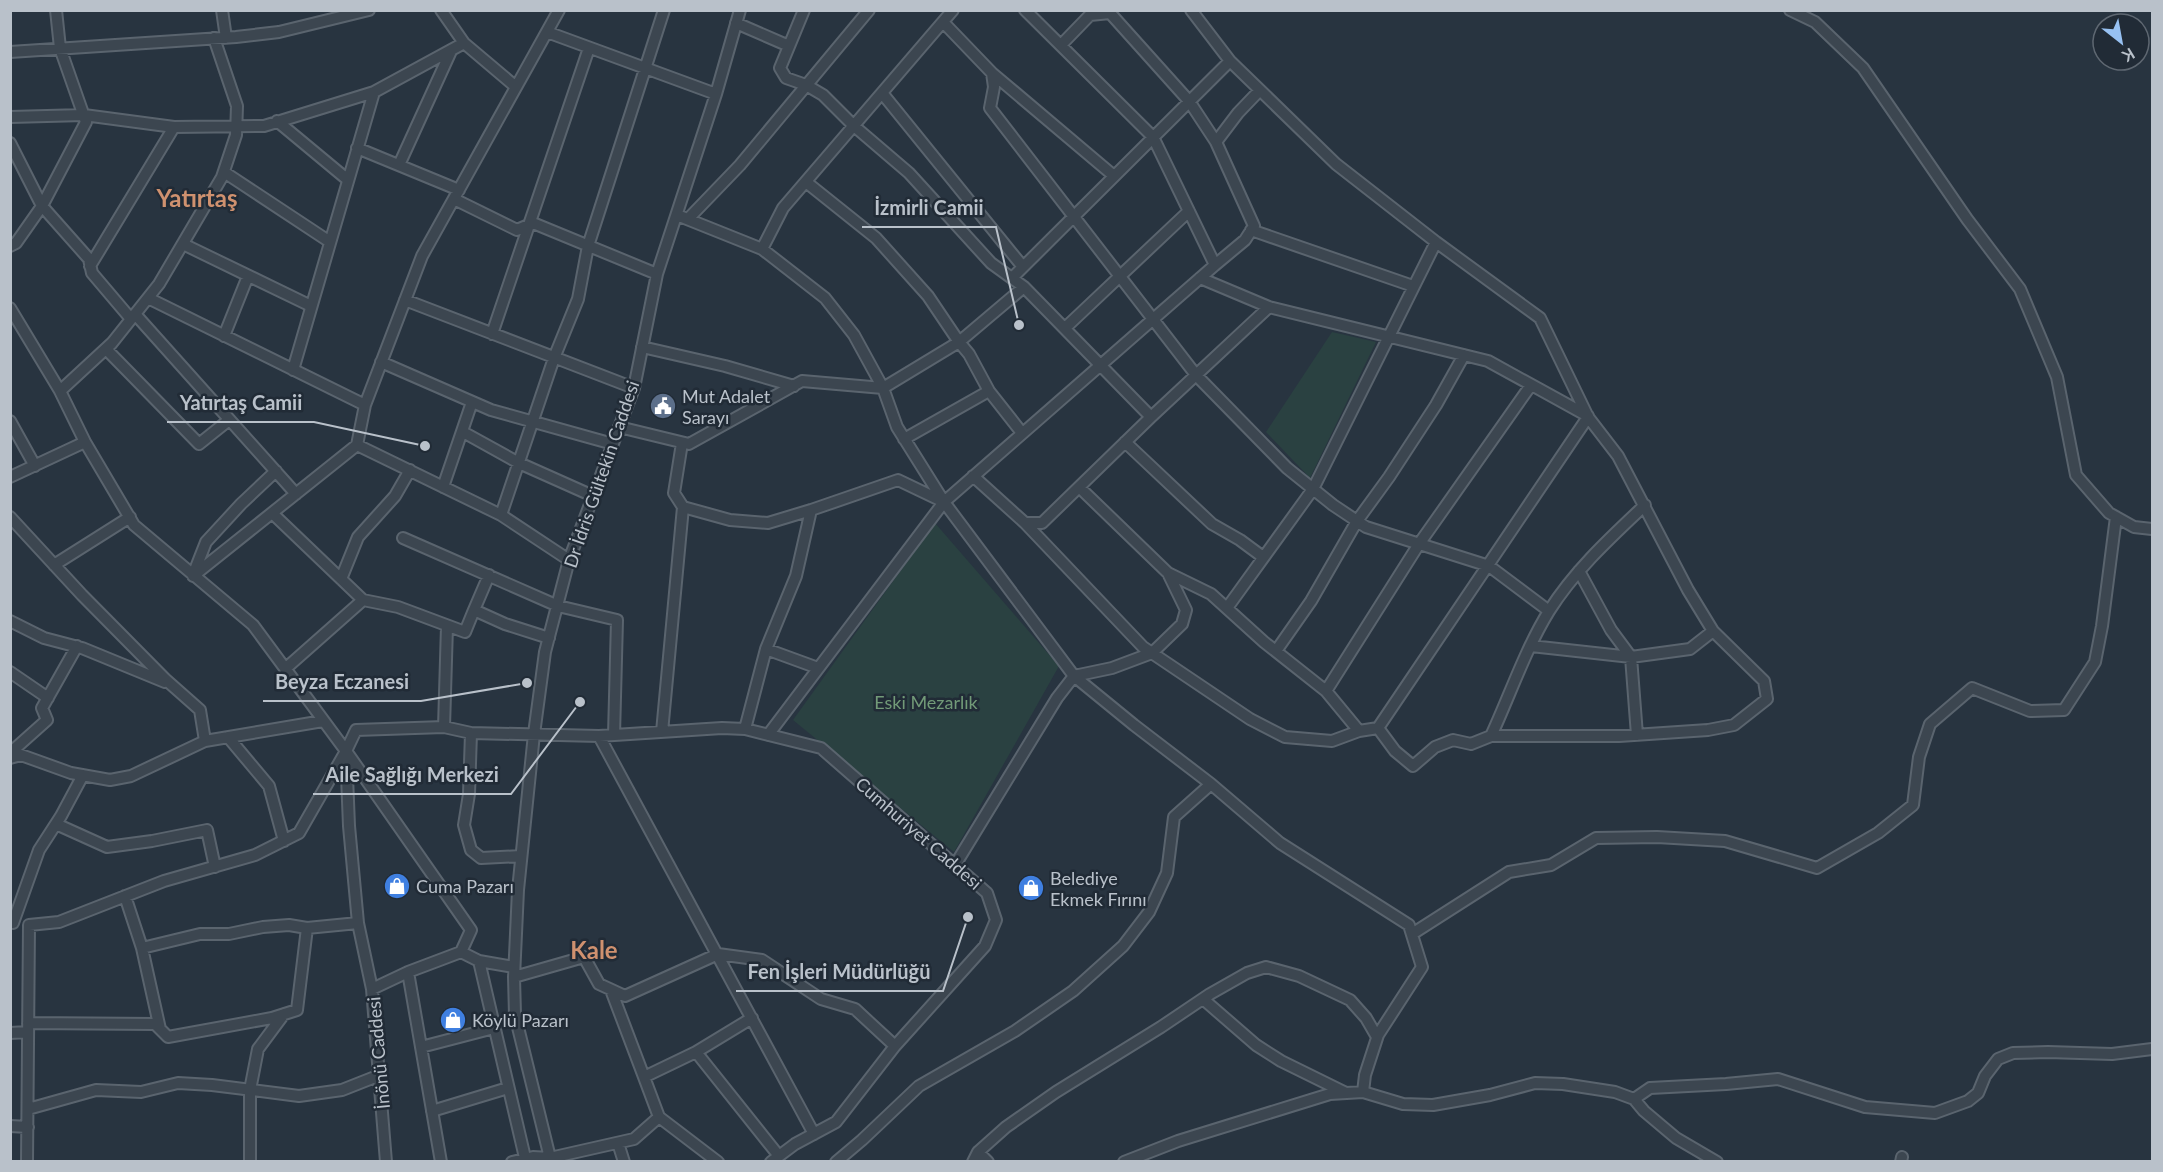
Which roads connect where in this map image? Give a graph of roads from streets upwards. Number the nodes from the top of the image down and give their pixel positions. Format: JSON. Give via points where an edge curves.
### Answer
{"nodes":[{"id":1,"x":56,"y":10,"type":"edge"},
{"id":2,"x":222,"y":10,"type":"edge"},
{"id":3,"x":369,"y":10,"type":"edge"},
{"id":4,"x":441,"y":10,"type":"edge"},
{"id":5,"x":559,"y":10,"type":"edge"},
{"id":6,"x":664,"y":10,"type":"edge"},
{"id":7,"x":740,"y":10,"type":"edge"},
{"id":8,"x":804,"y":10,"type":"edge"},
{"id":9,"x":869,"y":10,"type":"edge"},
{"id":10,"x":953,"y":10,"type":"edge"},
{"id":11,"x":1025,"y":10,"type":"edge"},
{"id":12,"x":1191,"y":10,"type":"edge"},
{"id":13,"x":1790,"y":10,"type":"edge"},
{"id":14,"x":943,"y":22,"type":"junction"},
{"id":15,"x":736,"y":23,"type":"junction"},
{"id":16,"x":547,"y":32,"type":"junction"},
{"id":17,"x":220,"y":38,"type":"junction"},
{"id":18,"x":464,"y":43,"type":"junction"},
{"id":19,"x":1061,"y":45,"type":"junction"},
{"id":20,"x":789,"y":46,"type":"junction"},
{"id":21,"x":60,"y":48,"type":"junction"},
{"id":22,"x":589,"y":48,"type":"junction"},
{"id":23,"x":451,"y":50,"type":"junction"},
{"id":24,"x":10,"y":52,"type":"edge"},
{"id":25,"x":1230,"y":60,"type":"junction"},
{"id":26,"x":645,"y":68,"type":"junction"},
{"id":27,"x":992,"y":74,"type":"junction"},
{"id":28,"x":806,"y":85,"type":"junction"},
{"id":29,"x":516,"y":87,"type":"junction"},
{"id":30,"x":1260,"y":90,"type":"junction"},
{"id":31,"x":374,"y":92,"type":"junction"},
{"id":32,"x":882,"y":93,"type":"junction"},
{"id":33,"x":716,"y":94,"type":"junction"},
{"id":34,"x":1189,"y":101,"type":"junction"},
{"id":35,"x":84,"y":115,"type":"junction"},
{"id":36,"x":10,"y":117,"type":"edge"},
{"id":37,"x":278,"y":122,"type":"junction"},
{"id":38,"x":236,"y":126,"type":"junction"},
{"id":39,"x":854,"y":126,"type":"junction"},
{"id":40,"x":174,"y":127,"type":"junction"},
{"id":41,"x":1153,"y":137,"type":"junction"},
{"id":42,"x":1216,"y":142,"type":"junction"},
{"id":43,"x":10,"y":143,"type":"edge"},
{"id":44,"x":357,"y":148,"type":"junction"},
{"id":45,"x":399,"y":165,"type":"junction"},
{"id":46,"x":224,"y":172,"type":"junction"},
{"id":47,"x":1114,"y":176,"type":"junction"},
{"id":48,"x":348,"y":180,"type":"junction"},
{"id":49,"x":806,"y":182,"type":"junction"},
{"id":50,"x":456,"y":194,"type":"junction"},
{"id":51,"x":42,"y":206,"type":"junction"},
{"id":52,"x":1189,"y":211,"type":"junction"},
{"id":53,"x":1073,"y":216,"type":"junction"},
{"id":54,"x":682,"y":217,"type":"junction"},
{"id":55,"x":529,"y":225,"type":"junction"},
{"id":56,"x":1251,"y":230,"type":"junction"},
{"id":57,"x":330,"y":242,"type":"junction"},
{"id":58,"x":1436,"y":242,"type":"junction"},
{"id":59,"x":183,"y":244,"type":"junction"},
{"id":60,"x":10,"y":246,"type":"edge"},
{"id":61,"x":588,"y":246,"type":"junction"},
{"id":62,"x":762,"y":249,"type":"junction"},
{"id":63,"x":1215,"y":265,"type":"junction"},
{"id":64,"x":90,"y":266,"type":"junction"},
{"id":65,"x":1023,"y":267,"type":"junction"},
{"id":66,"x":657,"y":274,"type":"junction"},
{"id":67,"x":1119,"y":275,"type":"junction"},
{"id":68,"x":248,"y":276,"type":"junction"},
{"id":69,"x":1012,"y":278,"type":"junction"},
{"id":70,"x":1200,"y":278,"type":"junction"},
{"id":71,"x":1413,"y":286,"type":"junction"},
{"id":72,"x":1024,"y":287,"type":"junction"},
{"id":73,"x":148,"y":298,"type":"junction"},
{"id":74,"x":405,"y":300,"type":"junction"},
{"id":75,"x":311,"y":306,"type":"junction"},
{"id":76,"x":1269,"y":307,"type":"junction"},
{"id":77,"x":10,"y":308,"type":"edge"},
{"id":78,"x":133,"y":317,"type":"junction"},
{"id":79,"x":1153,"y":319,"type":"junction"},
{"id":80,"x":1065,"y":328,"type":"junction"},
{"id":81,"x":492,"y":333,"type":"junction"},
{"id":82,"x":224,"y":336,"type":"junction"},
{"id":83,"x":1388,"y":336,"type":"junction"},
{"id":84,"x":959,"y":342,"type":"junction"},
{"id":85,"x":642,"y":347,"type":"junction"},
{"id":86,"x":106,"y":349,"type":"junction"},
{"id":87,"x":1464,"y":355,"type":"junction"},
{"id":88,"x":554,"y":357,"type":"junction"},
{"id":89,"x":381,"y":362,"type":"junction"},
{"id":90,"x":1099,"y":366,"type":"junction"},
{"id":91,"x":293,"y":370,"type":"junction"},
{"id":92,"x":1196,"y":375,"type":"junction"},
{"id":93,"x":1531,"y":385,"type":"junction"},
{"id":94,"x":794,"y":386,"type":"junction"},
{"id":95,"x":634,"y":388,"type":"junction"},
{"id":96,"x":883,"y":388,"type":"junction"},
{"id":97,"x":60,"y":391,"type":"junction"},
{"id":98,"x":989,"y":391,"type":"junction"},
{"id":99,"x":472,"y":402,"type":"junction"},
{"id":100,"x":365,"y":405,"type":"junction"},
{"id":101,"x":1151,"y":417,"type":"junction"},
{"id":102,"x":1588,"y":417,"type":"junction"},
{"id":103,"x":230,"y":420,"type":"junction"},
{"id":104,"x":10,"y":422,"type":"edge"},
{"id":105,"x":533,"y":422,"type":"junction"},
{"id":106,"x":619,"y":427,"type":"junction"},
{"id":107,"x":463,"y":432,"type":"junction"},
{"id":108,"x":1022,"y":433,"type":"junction"},
{"id":109,"x":904,"y":439,"type":"junction"},
{"id":110,"x":85,"y":442,"type":"junction"},
{"id":111,"x":682,"y":442,"type":"junction"},
{"id":112,"x":1125,"y":442,"type":"junction"},
{"id":113,"x":613,"y":444,"type":"junction"},
{"id":114,"x":357,"y":445,"type":"junction"},
{"id":115,"x":519,"y":463,"type":"junction"},
{"id":116,"x":35,"y":466,"type":"junction"},
{"id":117,"x":410,"y":470,"type":"junction"},
{"id":118,"x":276,"y":471,"type":"junction"},
{"id":119,"x":972,"y":476,"type":"junction"},
{"id":120,"x":10,"y":477,"type":"edge"},
{"id":121,"x":443,"y":487,"type":"junction"},
{"id":122,"x":1079,"y":487,"type":"junction"},
{"id":123,"x":1313,"y":489,"type":"junction"},
{"id":124,"x":296,"y":494,"type":"junction"},
{"id":125,"x":593,"y":496,"type":"junction"},
{"id":126,"x":944,"y":502,"type":"junction"},
{"id":127,"x":1645,"y":505,"type":"junction"},
{"id":128,"x":683,"y":507,"type":"junction"},
{"id":129,"x":811,"y":510,"type":"junction"},
{"id":130,"x":272,"y":513,"type":"junction"},
{"id":131,"x":501,"y":515,"type":"junction"},
{"id":132,"x":10,"y":517,"type":"edge"},
{"id":133,"x":130,"y":517,"type":"junction"},
{"id":134,"x":2116,"y":517,"type":"junction"},
{"id":135,"x":1357,"y":521,"type":"junction"},
{"id":136,"x":1025,"y":523,"type":"junction"},
{"id":137,"x":2152,"y":529,"type":"edge"},
{"id":138,"x":403,"y":538,"type":"dead end"},
{"id":139,"x":1419,"y":544,"type":"junction"},
{"id":140,"x":1263,"y":557,"type":"junction"},
{"id":141,"x":569,"y":560,"type":"junction"},
{"id":142,"x":54,"y":565,"type":"junction"},
{"id":143,"x":1489,"y":566,"type":"junction"},
{"id":144,"x":1579,"y":571,"type":"junction"},
{"id":145,"x":1168,"y":573,"type":"junction"},
{"id":146,"x":489,"y":575,"type":"junction"},
{"id":147,"x":193,"y":576,"type":"junction"},
{"id":148,"x":341,"y":579,"type":"junction"},
{"id":149,"x":363,"y":600,"type":"junction"},
{"id":150,"x":558,"y":606,"type":"junction"},
{"id":151,"x":1227,"y":608,"type":"junction"},
{"id":152,"x":474,"y":610,"type":"junction"},
{"id":153,"x":1549,"y":611,"type":"junction"},
{"id":154,"x":10,"y":621,"type":"edge"},
{"id":155,"x":447,"y":626,"type":"junction"},
{"id":156,"x":1713,"y":632,"type":"junction"},
{"id":157,"x":549,"y":638,"type":"junction"},
{"id":158,"x":77,"y":646,"type":"junction"},
{"id":159,"x":1531,"y":646,"type":"junction"},
{"id":160,"x":765,"y":649,"type":"junction"},
{"id":161,"x":1276,"y":651,"type":"junction"},
{"id":162,"x":1152,"y":653,"type":"junction"},
{"id":163,"x":1632,"y":657,"type":"junction"},
{"id":164,"x":818,"y":668,"type":"junction"},
{"id":165,"x":285,"y":669,"type":"junction"},
{"id":166,"x":10,"y":672,"type":"edge"},
{"id":167,"x":1074,"y":676,"type":"junction"},
{"id":168,"x":171,"y":685,"type":"junction"},
{"id":169,"x":1326,"y":691,"type":"junction"},
{"id":170,"x":48,"y":698,"type":"junction"},
{"id":171,"x":323,"y":721,"type":"junction"},
{"id":172,"x":444,"y":727,"type":"junction"},
{"id":173,"x":1378,"y":728,"type":"junction"},
{"id":174,"x":745,"y":729,"type":"junction"},
{"id":175,"x":1359,"y":731,"type":"junction"},
{"id":176,"x":471,"y":732,"type":"junction"},
{"id":177,"x":662,"y":732,"type":"junction"},
{"id":178,"x":534,"y":734,"type":"junction"},
{"id":179,"x":614,"y":735,"type":"junction"},
{"id":180,"x":768,"y":735,"type":"junction"},
{"id":181,"x":1637,"y":735,"type":"junction"},
{"id":182,"x":599,"y":736,"type":"junction"},
{"id":183,"x":1491,"y":736,"type":"junction"},
{"id":184,"x":228,"y":737,"type":"junction"},
{"id":185,"x":205,"y":741,"type":"junction"},
{"id":186,"x":346,"y":751,"type":"junction"},
{"id":187,"x":10,"y":753,"type":"edge"},
{"id":188,"x":10,"y":758,"type":"edge"},
{"id":189,"x":83,"y":775,"type":"junction"},
{"id":190,"x":1211,"y":784,"type":"junction"},
{"id":191,"x":56,"y":824,"type":"junction"},
{"id":192,"x":284,"y":841,"type":"junction"},
{"id":193,"x":521,"y":856,"type":"junction"},
{"id":194,"x":955,"y":865,"type":"junction"},
{"id":195,"x":215,"y":867,"type":"junction"},
{"id":196,"x":125,"y":896,"type":"junction"},
{"id":197,"x":12,"y":923,"type":"edge"},
{"id":198,"x":358,"y":923,"type":"junction"},
{"id":199,"x":29,"y":925,"type":"junction"},
{"id":200,"x":307,"y":928,"type":"junction"},
{"id":201,"x":1412,"y":933,"type":"junction"},
{"id":202,"x":142,"y":948,"type":"junction"},
{"id":203,"x":461,"y":952,"type":"junction"},
{"id":204,"x":718,"y":954,"type":"junction"},
{"id":205,"x":479,"y":961,"type":"junction"},
{"id":206,"x":408,"y":972,"type":"junction"},
{"id":207,"x":514,"y":972,"type":"junction"},
{"id":208,"x":372,"y":989,"type":"junction"},
{"id":209,"x":611,"y":990,"type":"junction"},
{"id":210,"x":1203,"y":999,"type":"junction"},
{"id":211,"x":284,"y":1014,"type":"junction"},
{"id":212,"x":752,"y":1018,"type":"junction"},
{"id":213,"x":28,"y":1027,"type":"junction"},
{"id":214,"x":494,"y":1028,"type":"junction"},
{"id":215,"x":160,"y":1029,"type":"junction"},
{"id":216,"x":10,"y":1033,"type":"edge"},
{"id":217,"x":1377,"y":1037,"type":"junction"},
{"id":218,"x":895,"y":1046,"type":"junction"},
{"id":219,"x":421,"y":1047,"type":"junction"},
{"id":220,"x":2152,"y":1049,"type":"edge"},
{"id":221,"x":696,"y":1052,"type":"junction"},
{"id":222,"x":380,"y":1075,"type":"junction"},
{"id":223,"x":644,"y":1077,"type":"junction"},
{"id":224,"x":508,"y":1088,"type":"junction"},
{"id":225,"x":250,"y":1090,"type":"junction"},
{"id":226,"x":1363,"y":1092,"type":"junction"},
{"id":227,"x":1347,"y":1093,"type":"junction"},
{"id":228,"x":1634,"y":1099,"type":"junction"},
{"id":229,"x":28,"y":1109,"type":"junction"},
{"id":230,"x":432,"y":1111,"type":"junction"},
{"id":231,"x":659,"y":1117,"type":"junction"},
{"id":232,"x":10,"y":1126,"type":"edge"},
{"id":233,"x":28,"y":1127,"type":"junction"},
{"id":234,"x":814,"y":1134,"type":"junction"},
{"id":235,"x":618,"y":1143,"type":"junction"},
{"id":236,"x":976,"y":1157,"type":"edge"},
{"id":237,"x":775,"y":1159,"type":"edge"},
{"id":238,"x":525,"y":1160,"type":"edge"},
{"id":239,"x":550,"y":1160,"type":"edge"},
{"id":240,"x":27,"y":1161,"type":"edge"},
{"id":241,"x":250,"y":1161,"type":"edge"},
{"id":242,"x":386,"y":1161,"type":"edge"},
{"id":243,"x":441,"y":1161,"type":"edge"},
{"id":244,"x":512,"y":1161,"type":"edge"},
{"id":245,"x":624,"y":1161,"type":"edge"},
{"id":246,"x":718,"y":1161,"type":"edge"},
{"id":247,"x":836,"y":1161,"type":"edge"},
{"id":248,"x":988,"y":1161,"type":"edge"},
{"id":249,"x":1125,"y":1161,"type":"edge"},
{"id":250,"x":1717,"y":1161,"type":"edge"}],
"edges":[{"from":1,"to":21,"type":"street"},
{"from":2,"to":17,"type":"street"},
{"from":3,"to":17,"type":"street","via":[[279,32]]},
{"from":4,"to":18,"type":"street"},
{"from":5,"to":16,"type":"street"},
{"from":6,"to":26,"type":"street"},
{"from":7,"to":15,"type":"street","name":"Dr İdris Gültekin Caddesi"},
{"from":8,"to":20,"type":"street"},
{"from":9,"to":28,"type":"street"},
{"from":10,"to":14,"type":"street"},
{"from":11,"to":19,"type":"street"},
{"from":12,"to":25,"type":"street"},
{"from":13,"to":134,"type":"street","via":[[1815,21],[1863,68],[2020,289],[2057,377],[2076,475]]},
{"from":14,"to":27,"type":"street"},
{"from":14,"to":32,"type":"street"},
{"from":15,"to":20,"type":"street"},
{"from":15,"to":33,"type":"street","name":"Dr İdris Gültekin Caddesi"},
{"from":16,"to":22,"type":"street"},
{"from":16,"to":29,"type":"street"},
{"from":17,"to":21,"type":"street"},
{"from":17,"to":38,"type":"street","via":[[237,106]]},
{"from":18,"to":23,"type":"street"},
{"from":18,"to":29,"type":"street"},
{"from":19,"to":34,"type":"street","via":[[1090,15],[1110,13]]},
{"from":19,"to":41,"type":"street"},
{"from":20,"to":28,"type":"street","via":[[780,68],[786,78]]},
{"from":21,"to":24,"type":"street"},
{"from":21,"to":35,"type":"street"},
{"from":22,"to":26,"type":"street"},
{"from":22,"to":55,"type":"street"},
{"from":23,"to":31,"type":"street"},
{"from":23,"to":45,"type":"street"},
{"from":25,"to":30,"type":"street"},
{"from":25,"to":34,"type":"street"},
{"from":26,"to":33,"type":"street"},
{"from":26,"to":61,"type":"street"},
{"from":27,"to":47,"type":"street"},
{"from":27,"to":53,"type":"street","via":[[990,108]]},
{"from":28,"to":39,"type":"street","via":[[823,95]]},
{"from":28,"to":54,"type":"street","via":[[740,165]]},
{"from":29,"to":50,"type":"street"},
{"from":30,"to":42,"type":"street"},
{"from":30,"to":58,"type":"street","via":[[1336,164]]},
{"from":31,"to":37,"type":"street"},
{"from":31,"to":44,"type":"street"},
{"from":32,"to":39,"type":"street"},
{"from":32,"to":65,"type":"street"},
{"from":33,"to":54,"type":"street","name":"Dr İdris Gültekin Caddesi"},
{"from":34,"to":41,"type":"street"},
{"from":34,"to":42,"type":"street"},
{"from":35,"to":36,"type":"street"},
{"from":35,"to":40,"type":"street"},
{"from":35,"to":51,"type":"street","via":[[86,122]]},
{"from":37,"to":38,"type":"street"},
{"from":37,"to":48,"type":"street"},
{"from":38,"to":40,"type":"street"},
{"from":38,"to":46,"type":"street"},
{"from":39,"to":49,"type":"street"},
{"from":39,"to":69,"type":"street","via":[[909,173],[992,263]]},
{"from":40,"to":64,"type":"street"},
{"from":41,"to":47,"type":"street"},
{"from":41,"to":52,"type":"street"},
{"from":42,"to":56,"type":"street","via":[[1254,226]]},
{"from":43,"to":51,"type":"street"},
{"from":44,"to":45,"type":"street"},
{"from":44,"to":48,"type":"street"},
{"from":45,"to":50,"type":"street"},
{"from":46,"to":57,"type":"street"},
{"from":46,"to":59,"type":"street"},
{"from":47,"to":53,"type":"street"},
{"from":48,"to":57,"type":"street"},
{"from":49,"to":62,"type":"street","via":[[783,208]]},
{"from":49,"to":84,"type":"street","via":[[876,238],[928,296]]},
{"from":50,"to":55,"type":"street","via":[[517,230]]},
{"from":50,"to":74,"type":"street","via":[[422,256]]},
{"from":51,"to":60,"type":"street"},
{"from":51,"to":64,"type":"street","via":[[89,259]]},
{"from":52,"to":63,"type":"street"},
{"from":52,"to":67,"type":"street"},
{"from":53,"to":65,"type":"street"},
{"from":53,"to":67,"type":"street"},
{"from":54,"to":62,"type":"street"},
{"from":54,"to":66,"type":"street","name":"Dr İdris Gültekin Caddesi"},
{"from":55,"to":61,"type":"street"},
{"from":55,"to":81,"type":"street"},
{"from":56,"to":63,"type":"street"},
{"from":56,"to":71,"type":"street"},
{"from":57,"to":75,"type":"street"},
{"from":58,"to":71,"type":"street"},
{"from":58,"to":102,"type":"street","via":[[1540,318]]},
{"from":59,"to":68,"type":"street"},
{"from":59,"to":73,"type":"street"},
{"from":61,"to":66,"type":"street"},
{"from":61,"to":88,"type":"street","via":[[578,299]]},
{"from":62,"to":96,"type":"street","via":[[825,298],[854,335]]},
{"from":63,"to":70,"type":"street"},
{"from":64,"to":78,"type":"street"},
{"from":65,"to":69,"type":"street"},
{"from":66,"to":85,"type":"street","name":"Dr İdris Gültekin Caddesi"},
{"from":67,"to":79,"type":"street"},
{"from":67,"to":80,"type":"street"},
{"from":68,"to":75,"type":"street"},
{"from":68,"to":82,"type":"street"},
{"from":69,"to":72,"type":"street"},
{"from":70,"to":76,"type":"street"},
{"from":70,"to":79,"type":"street"},
{"from":71,"to":83,"type":"street"},
{"from":72,"to":80,"type":"street"},
{"from":72,"to":84,"type":"street"},
{"from":73,"to":78,"type":"street"},
{"from":73,"to":82,"type":"street"},
{"from":74,"to":81,"type":"street"},
{"from":74,"to":89,"type":"street"},
{"from":75,"to":91,"type":"street"},
{"from":76,"to":83,"type":"street"},
{"from":76,"to":92,"type":"street"},
{"from":77,"to":97,"type":"street"},
{"from":78,"to":86,"type":"street"},
{"from":78,"to":103,"type":"street"},
{"from":79,"to":90,"type":"street"},
{"from":79,"to":92,"type":"street"},
{"from":80,"to":90,"type":"street"},
{"from":81,"to":88,"type":"street"},
{"from":82,"to":91,"type":"street"},
{"from":83,"to":87,"type":"street"},
{"from":83,"to":123,"type":"street"},
{"from":84,"to":96,"type":"street"},
{"from":84,"to":98,"type":"street"},
{"from":85,"to":94,"type":"street"},
{"from":85,"to":95,"type":"street","name":"Dr İdris Gültekin Caddesi"},
{"from":86,"to":97,"type":"street"},
{"from":86,"to":103,"type":"street","via":[[199,444]]},
{"from":87,"to":93,"type":"street","via":[[1488,361]]},
{"from":87,"to":135,"type":"street","via":[[1436,405]]},
{"from":88,"to":95,"type":"street"},
{"from":88,"to":105,"type":"street"},
{"from":89,"to":99,"type":"street"},
{"from":89,"to":100,"type":"street"},
{"from":90,"to":101,"type":"street"},
{"from":90,"to":108,"type":"street"},
{"from":91,"to":100,"type":"street"},
{"from":92,"to":101,"type":"street"},
{"from":92,"to":123,"type":"street","via":[[1287,468]]},
{"from":93,"to":102,"type":"street"},
{"from":93,"to":139,"type":"street"},
{"from":94,"to":96,"type":"street","via":[[802,381]]},
{"from":94,"to":111,"type":"street","via":[[689,444]]},
{"from":95,"to":106,"type":"street","name":"Dr İdris Gültekin Caddesi"},
{"from":96,"to":109,"type":"street"},
{"from":97,"to":110,"type":"street"},
{"from":98,"to":108,"type":"street"},
{"from":98,"to":109,"type":"street"},
{"from":99,"to":105,"type":"street"},
{"from":99,"to":107,"type":"street"},
{"from":100,"to":114,"type":"street"},
{"from":101,"to":112,"type":"street"},
{"from":102,"to":127,"type":"street","via":[[1618,456]]},
{"from":102,"to":143,"type":"street"},
{"from":103,"to":118,"type":"street"},
{"from":104,"to":116,"type":"street"},
{"from":105,"to":113,"type":"street"},
{"from":105,"to":115,"type":"street"},
{"from":106,"to":111,"type":"street"},
{"from":106,"to":113,"type":"street","name":"Dr İdris Gültekin Caddesi"},
{"from":107,"to":115,"type":"street"},
{"from":107,"to":121,"type":"street"},
{"from":108,"to":119,"type":"street"},
{"from":109,"to":126,"type":"street"},
{"from":110,"to":116,"type":"street"},
{"from":110,"to":133,"type":"street"},
{"from":111,"to":128,"type":"street","via":[[674,493]]},
{"from":112,"to":122,"type":"street"},
{"from":112,"to":140,"type":"street","via":[[1212,524]]},
{"from":113,"to":125,"type":"street","name":"Dr İdris Gültekin Caddesi"},
{"from":114,"to":117,"type":"street"},
{"from":114,"to":124,"type":"street"},
{"from":115,"to":125,"type":"street"},
{"from":115,"to":131,"type":"street"},
{"from":116,"to":120,"type":"street"},
{"from":117,"to":121,"type":"street"},
{"from":117,"to":148,"type":"street","via":[[394,496],[358,537]]},
{"from":118,"to":124,"type":"street"},
{"from":118,"to":147,"type":"street","via":[[206,542]]},
{"from":119,"to":126,"type":"street"},
{"from":119,"to":136,"type":"street"},
{"from":121,"to":131,"type":"street"},
{"from":122,"to":136,"type":"street","via":[[1042,523]]},
{"from":122,"to":145,"type":"street"},
{"from":123,"to":135,"type":"street"},
{"from":123,"to":140,"type":"street"},
{"from":124,"to":130,"type":"street"},
{"from":125,"to":141,"type":"street","name":"Dr İdris Gültekin Caddesi"},
{"from":126,"to":129,"type":"street","via":[[898,480]]},
{"from":126,"to":164,"type":"street"},
{"from":126,"to":167,"type":"street"},
{"from":127,"to":144,"type":"street"},
{"from":127,"to":156,"type":"street"},
{"from":128,"to":129,"type":"street","via":[[730,519],[768,523]]},
{"from":128,"to":177,"type":"street"},
{"from":129,"to":160,"type":"street","via":[[796,576]]},
{"from":130,"to":147,"type":"street"},
{"from":130,"to":148,"type":"street"},
{"from":131,"to":141,"type":"street"},
{"from":132,"to":142,"type":"street"},
{"from":133,"to":142,"type":"street"},
{"from":133,"to":147,"type":"street","via":[[134,525]]},
{"from":134,"to":137,"type":"street","via":[[2134,527]]},
{"from":134,"to":201,"type":"street","via":[[2095,662],[2064,710],[2030,711],[1972,688],[1930,724],[1919,757],[1913,805],[1878,833],[1817,868],[1725,841],[1596,838],[1551,865],[1509,872]]},
{"from":135,"to":139,"type":"street"},
{"from":135,"to":161,"type":"street","via":[[1311,601]]},
{"from":136,"to":162,"type":"street"},
{"from":138,"to":146,"type":"street"},
{"from":139,"to":143,"type":"street"},
{"from":139,"to":169,"type":"street"},
{"from":140,"to":151,"type":"street"},
{"from":141,"to":150,"type":"street","name":"Dr İdris Gültekin Caddesi"},
{"from":142,"to":168,"type":"street"},
{"from":143,"to":153,"type":"street"},
{"from":143,"to":173,"type":"street"},
{"from":144,"to":153,"type":"street"},
{"from":144,"to":163,"type":"street","via":[[1611,630]]},
{"from":145,"to":151,"type":"street","via":[[1211,594]]},
{"from":145,"to":162,"type":"street","via":[[1186,610],[1182,624]]},
{"from":146,"to":150,"type":"street"},
{"from":146,"to":152,"type":"street"},
{"from":147,"to":165,"type":"street","via":[[253,625]]},
{"from":148,"to":149,"type":"street"},
{"from":149,"to":155,"type":"street","via":[[398,607]]},
{"from":149,"to":165,"type":"street"},
{"from":150,"to":157,"type":"street","name":"Dr İdris Gültekin Caddesi"},
{"from":150,"to":179,"type":"street","via":[[618,620]]},
{"from":151,"to":161,"type":"street"},
{"from":152,"to":155,"type":"street","via":[[465,632]]},
{"from":152,"to":157,"type":"street"},
{"from":153,"to":159,"type":"street"},
{"from":154,"to":158,"type":"street","via":[[44,638]]},
{"from":155,"to":172,"type":"street"},
{"from":156,"to":163,"type":"street","via":[[1690,649]]},
{"from":156,"to":181,"type":"street","via":[[1764,681],[1767,699],[1734,725]]},
{"from":157,"to":178,"type":"street","name":"Dr İdris Gültekin Caddesi"},
{"from":158,"to":168,"type":"street"},
{"from":158,"to":170,"type":"street"},
{"from":159,"to":163,"type":"street"},
{"from":159,"to":183,"type":"street"},
{"from":160,"to":164,"type":"street"},
{"from":160,"to":174,"type":"street"},
{"from":161,"to":169,"type":"street"},
{"from":162,"to":167,"type":"street","via":[[1112,668]]},
{"from":162,"to":175,"type":"street","via":[[1285,737],[1332,741]]},
{"from":163,"to":181,"type":"street"},
{"from":164,"to":180,"type":"street"},
{"from":165,"to":171,"type":"street"},
{"from":166,"to":170,"type":"street"},
{"from":167,"to":190,"type":"street"},
{"from":167,"to":194,"type":"street"},
{"from":168,"to":185,"type":"street","via":[[200,710]]},
{"from":169,"to":175,"type":"street"},
{"from":170,"to":187,"type":"street","via":[[42,708],[47,720]]},
{"from":171,"to":184,"type":"street"},
{"from":171,"to":186,"type":"street"},
{"from":172,"to":176,"type":"street"},
{"from":172,"to":186,"type":"street","via":[[356,730]]},
{"from":173,"to":175,"type":"street"},
{"from":173,"to":183,"type":"street","via":[[1395,751],[1413,766],[1435,747],[1453,740],[1471,744]]},
{"from":174,"to":177,"type":"street"},
{"from":174,"to":180,"type":"street"},
{"from":176,"to":178,"type":"street"},
{"from":176,"to":193,"type":"street","via":[[464,825],[471,850],[480,858]]},
{"from":177,"to":179,"type":"street"},
{"from":178,"to":182,"type":"street"},
{"from":178,"to":193,"type":"street","name":"Dr İdris Gültekin Caddesi"},
{"from":179,"to":182,"type":"street"},
{"from":180,"to":194,"type":"street","name":"Cumhuriyet Caddesi","via":[[821,748]]},
{"from":181,"to":183,"type":"street"},
{"from":182,"to":204,"type":"street"},
{"from":184,"to":185,"type":"street"},
{"from":184,"to":192,"type":"street","via":[[269,786]]},
{"from":185,"to":189,"type":"street","via":[[131,776],[110,780]]},
{"from":186,"to":192,"type":"street","via":[[299,833]]},
{"from":186,"to":198,"type":"street"},
{"from":186,"to":203,"type":"street","via":[[471,930]]},
{"from":188,"to":189,"type":"street","via":[[21,755]]},
{"from":189,"to":191,"type":"street"},
{"from":190,"to":201,"type":"street","via":[[1280,843],[1409,925]]},
{"from":190,"to":247,"type":"street","via":[[1174,817],[1167,873],[1149,912],[1123,946],[1073,991],[1015,1031],[919,1086]]},
{"from":191,"to":195,"type":"street","via":[[107,847],[207,830]]},
{"from":191,"to":197,"type":"street","via":[[39,850]]},
{"from":192,"to":195,"type":"street"},
{"from":193,"to":207,"type":"street","name":"Dr İdris Gültekin Caddesi"},
{"from":194,"to":218,"type":"street","name":"Cumhuriyet Caddesi","via":[[987,893],[996,920],[985,946]]},
{"from":195,"to":196,"type":"street"},
{"from":196,"to":199,"type":"street","via":[[59,922]]},
{"from":196,"to":202,"type":"street"},
{"from":197,"to":199,"type":"street"},
{"from":198,"to":200,"type":"street"},
{"from":198,"to":208,"type":"street"},
{"from":199,"to":213,"type":"street"},
{"from":200,"to":202,"type":"street","via":[[289,925],[200,934]]},
{"from":200,"to":211,"type":"street","via":[[297,1010]]},
{"from":201,"to":217,"type":"street","via":[[1422,967]]},
{"from":202,"to":215,"type":"street"},
{"from":203,"to":205,"type":"street"},
{"from":203,"to":206,"type":"street","name":"İnönü Caddesi"},
{"from":204,"to":209,"type":"street","via":[[625,996]]},
{"from":204,"to":212,"type":"street"},
{"from":204,"to":218,"type":"street","via":[[762,960],[822,999],[855,1009]]},
{"from":205,"to":207,"type":"street"},
{"from":205,"to":214,"type":"street"},
{"from":206,"to":208,"type":"street","name":"İnönü Caddesi"},
{"from":206,"to":219,"type":"street"},
{"from":207,"to":209,"type":"street","via":[[584,957],[599,984]]},
{"from":207,"to":239,"type":"street","name":"Dr İdris Gültekin Caddesi","via":[[515,1015]]},
{"from":208,"to":222,"type":"street","name":"İnönü Caddesi"},
{"from":209,"to":223,"type":"street"},
{"from":210,"to":217,"type":"street","via":[[1247,973],[1266,967],[1299,976],[1350,1000]]},
{"from":210,"to":227,"type":"street","via":[[1256,1045]]},
{"from":210,"to":236,"type":"street","via":[[1031,1109]]},
{"from":211,"to":215,"type":"street","via":[[168,1037]]},
{"from":211,"to":225,"type":"street","via":[[258,1049]]},
{"from":212,"to":221,"type":"street"},
{"from":212,"to":234,"type":"street"},
{"from":213,"to":215,"type":"street","via":[[155,1024]]},
{"from":213,"to":216,"type":"street"},
{"from":213,"to":229,"type":"street"},
{"from":214,"to":219,"type":"street"},
{"from":214,"to":224,"type":"street"},
{"from":217,"to":226,"type":"street"},
{"from":218,"to":234,"type":"street","name":"Cumhuriyet Caddesi","via":[[836,1122]]},
{"from":219,"to":230,"type":"street"},
{"from":220,"to":228,"type":"street","via":[[2112,1054],[2013,1053],[1998,1059],[1978,1093],[1968,1101],[1935,1113],[1865,1107],[1778,1078],[1650,1088]]},
{"from":221,"to":223,"type":"street"},
{"from":221,"to":237,"type":"street"},
{"from":222,"to":225,"type":"street","via":[[342,1090],[298,1096]]},
{"from":222,"to":242,"type":"street","name":"İnönü Caddesi"},
{"from":223,"to":231,"type":"street"},
{"from":224,"to":230,"type":"street"},
{"from":224,"to":238,"type":"street"},
{"from":225,"to":229,"type":"street","via":[[178,1083],[141,1092],[96,1090]]},
{"from":225,"to":241,"type":"street"},
{"from":226,"to":227,"type":"street"},
{"from":226,"to":228,"type":"street","via":[[1403,1104],[1433,1106],[1535,1083],[1615,1092]]},
{"from":227,"to":249,"type":"street","via":[[1330,1094]]},
{"from":228,"to":250,"type":"street","via":[[1676,1138]]},
{"from":229,"to":233,"type":"street"},
{"from":230,"to":243,"type":"street"},
{"from":231,"to":235,"type":"street","via":[[634,1140]]},
{"from":231,"to":246,"type":"street"},
{"from":232,"to":233,"type":"street"},
{"from":233,"to":240,"type":"street"},
{"from":234,"to":237,"type":"street","name":"Cumhuriyet Caddesi"},
{"from":235,"to":239,"type":"street"},
{"from":235,"to":245,"type":"street"},
{"from":236,"to":248,"type":"street"},
{"from":238,"to":239,"type":"street"},
{"from":238,"to":244,"type":"street"}]}
